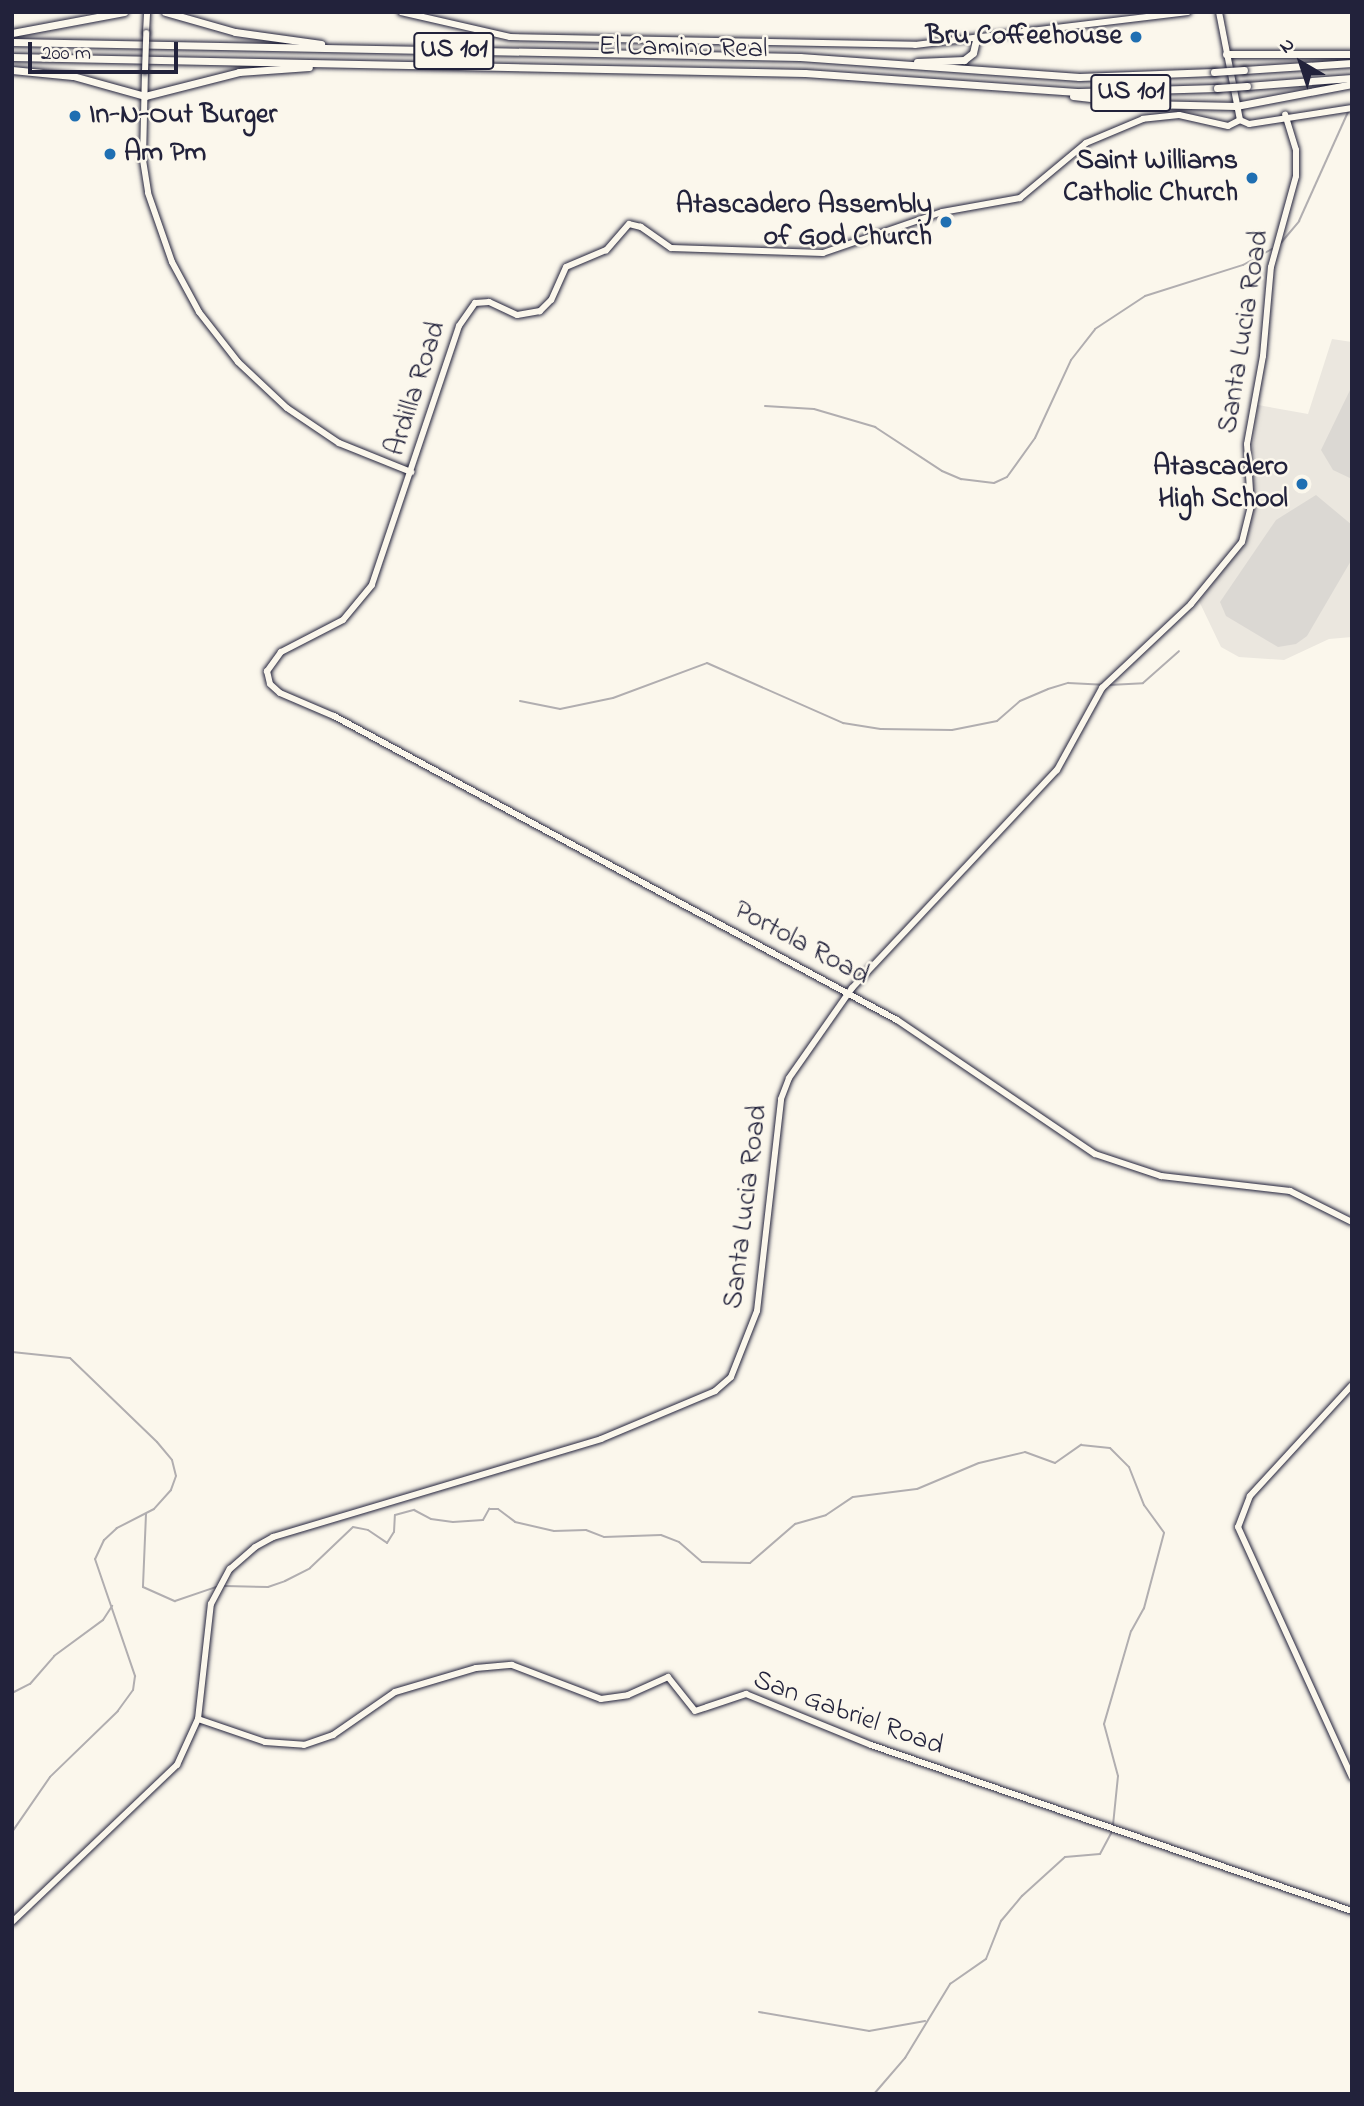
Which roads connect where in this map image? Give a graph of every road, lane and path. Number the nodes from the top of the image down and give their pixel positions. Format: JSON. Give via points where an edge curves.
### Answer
{"nodes":[{"id":1,"x":124,"y":12,"type":"edge"},
{"id":2,"x":146,"y":12,"type":"edge"},
{"id":3,"x":165,"y":12,"type":"edge"},
{"id":4,"x":401,"y":12,"type":"edge"},
{"id":5,"x":1188,"y":12,"type":"edge"},
{"id":6,"x":1219,"y":12,"type":"edge"},
{"id":7,"x":12,"y":33,"type":"edge"},
{"id":8,"x":976,"y":40,"type":"junction"},
{"id":9,"x":12,"y":42,"type":"edge"},
{"id":10,"x":352,"y":49,"type":"junction"},
{"id":11,"x":1226,"y":54,"type":"junction"},
{"id":12,"x":1352,"y":54,"type":"edge"},
{"id":13,"x":12,"y":57,"type":"edge"},
{"id":14,"x":1352,"y":63,"type":"edge"},
{"id":15,"x":343,"y":64,"type":"junction"},
{"id":16,"x":912,"y":64,"type":"junction"},
{"id":17,"x":12,"y":70,"type":"edge"},
{"id":18,"x":1352,"y":78,"type":"edge"},
{"id":19,"x":1352,"y":85,"type":"edge"},
{"id":20,"x":1044,"y":91,"type":"junction"},
{"id":21,"x":145,"y":96,"type":"junction"},
{"id":22,"x":1236,"y":106,"type":"junction"},
{"id":23,"x":1352,"y":108,"type":"edge"},
{"id":24,"x":1285,"y":115,"type":"junction"},
{"id":25,"x":1240,"y":120,"type":"junction"},
{"id":26,"x":411,"y":472,"type":"junction"},
{"id":27,"x":281,"y":652,"type":"joint"},
{"id":28,"x":849,"y":992,"type":"junction"},
{"id":29,"x":1352,"y":1222,"type":"edge"},
{"id":30,"x":1352,"y":1385,"type":"edge"},
{"id":31,"x":198,"y":1719,"type":"junction"},
{"id":32,"x":1352,"y":1777,"type":"edge"},
{"id":33,"x":1352,"y":1911,"type":"edge"},
{"id":34,"x":12,"y":1922,"type":"edge"}],
"edges":[{"from":1,"to":7,"type":"highway"},
{"from":2,"to":21,"type":"street","bridge":true},
{"from":3,"to":10,"type":"highway","via":[[236,32]]},
{"from":4,"to":8,"type":"street","name":"El Camino Real","via":[[510,37],[915,45]]},
{"from":5,"to":8,"type":"street","name":"El Camino Real"},
{"from":6,"to":11,"type":"street"},
{"from":8,"to":16,"type":"highway","via":[[973,53],[964,60]]},
{"from":9,"to":10,"type":"highway","name":"El Camino Real","number":"US 101"},
{"from":10,"to":16,"type":"highway","name":"El Camino Real","number":"US 101"},
{"from":11,"to":12,"type":"highway"},
{"from":11,"to":22,"type":"street"},
{"from":13,"to":15,"type":"highway","name":"El Camino Real","number":"US 101"},
{"from":14,"to":16,"type":"highway","name":"El Camino Real","number":"US 101","bridge":true,"via":[[1079,77]]},
{"from":15,"to":20,"type":"highway","name":"El Camino Real","number":"US 101","via":[[817,73]]},
{"from":15,"to":21,"type":"highway","via":[[239,72]]},
{"from":17,"to":21,"type":"highway","via":[[73,76]]},
{"from":18,"to":20,"type":"highway","name":"El Camino Real","number":"US 101","bridge":true,"via":[[1217,88]]},
{"from":19,"to":22,"type":"highway"},
{"from":20,"to":22,"type":"highway","via":[[1102,101]]},
{"from":21,"to":26,"type":"street","via":[[143,160],[150,203],[172,262],[212,330],[260,385],[311,426],[339,443]]},
{"from":22,"to":25,"type":"street"},
{"from":23,"to":24,"type":"street","name":"Ardilla Road"},
{"from":24,"to":25,"type":"street","name":"Ardilla Road","via":[[1249,124]]},
{"from":24,"to":28,"type":"street","name":"Santa Lucia Road","via":[[1296,150],[1296,176],[1271,267],[1247,444],[1250,514],[1242,541],[1191,604],[1099,691],[1057,770]]},
{"from":25,"to":26,"type":"street","name":"Ardilla Road","via":[[1228,126],[1179,115],[1143,119],[1086,143],[1020,198],[942,212],[823,253],[671,248],[641,227],[626,225],[607,250],[566,267],[551,300],[540,311],[517,315],[485,301],[469,307]]},
{"from":26,"to":27,"type":"street","name":"Ardilla Road","via":[[366,595],[334,626]]},
{"from":27,"to":28,"type":"street","name":"Portola Road","via":[[267,671],[270,684],[280,694],[334,716]]},
{"from":28,"to":29,"type":"street","name":"Portola Road","via":[[919,1033],[1095,1154],[1161,1176],[1290,1191]]},
{"from":28,"to":31,"type":"street","name":"Santa Lucia Road","via":[[782,1093],[757,1311],[737,1368],[724,1384],[601,1439],[274,1537],[256,1547],[230,1569],[211,1604]]},
{"from":30,"to":32,"type":"street","via":[[1250,1496],[1238,1527]]},
{"from":31,"to":33,"type":"street","name":"San Gabriel Road","via":[[272,1744],[304,1745],[332,1735],[395,1692],[476,1668],[512,1665],[601,1699],[628,1695],[668,1677],[675,1681],[686,1706],[695,1711],[746,1694],[879,1748]]},
{"from":31,"to":34,"type":"street","name":"Santa Lucia Road","via":[[185,1753],[157,1789]]}]}
